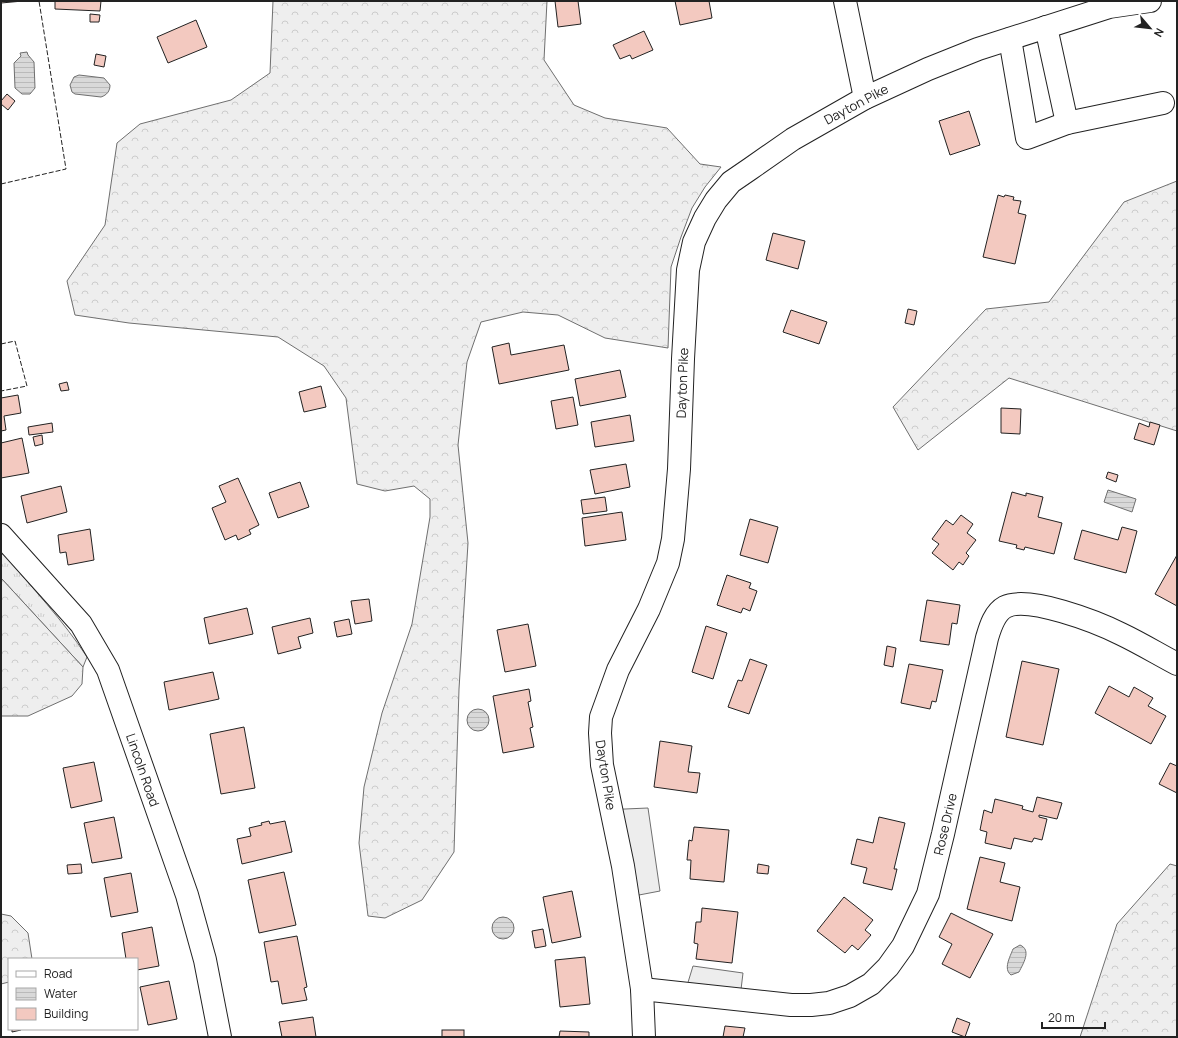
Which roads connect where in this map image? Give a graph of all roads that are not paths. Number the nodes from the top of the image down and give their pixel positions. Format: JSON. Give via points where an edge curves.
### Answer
{"nodes":[{"id":1,"x":845,"y":1,"type":"edge"},
{"id":2,"x":1150,"y":1,"type":"edge"},
{"id":3,"x":1046,"y":27,"type":"junction"},
{"id":4,"x":1010,"y":39,"type":"junction"},
{"id":5,"x":865,"y":98,"type":"junction"},
{"id":6,"x":1163,"y":103,"type":"dead end"},
{"id":7,"x":1067,"y":123,"type":"junction"},
{"id":8,"x":1,"y":535,"type":"edge"},
{"id":9,"x":1177,"y":664,"type":"edge"},
{"id":10,"x":642,"y":989,"type":"junction"},
{"id":11,"x":220,"y":1037,"type":"edge"},
{"id":12,"x":644,"y":1037,"type":"edge"}],
"edges":[{"from":1,"to":5,"type":"street"},
{"from":2,"to":3,"type":"street","name":"Dayton Pike","via":[[1109,7]]},
{"from":3,"to":4,"type":"street","name":"Dayton Pike"},
{"from":3,"to":7,"type":"street"},
{"from":4,"to":5,"type":"street","name":"Dayton Pike","via":[[928,69]]},
{"from":4,"to":7,"type":"street","via":[[1027,138]]},
{"from":5,"to":10,"type":"street","name":"Dayton Pike","via":[[793,139],[732,182],[716,200],[694,242],[688,270],[679,469],[673,539],[668,563],[618,670],[601,717],[602,765],[623,866]]},
{"from":6,"to":7,"type":"street"},
{"from":8,"to":11,"type":"street","name":"Lincoln Road","via":[[81,624],[108,670],[187,895],[205,960]]},
{"from":9,"to":10,"type":"street","name":"Rose Drive","via":[[1120,633],[1070,614],[1032,604],[1012,604],[1003,608],[993,620],[987,638],[928,894],[903,946],[888,967],[871,984],[850,996],[829,1003],[811,1005]]},
{"from":10,"to":12,"type":"street","name":"Dayton Pike"}]}
